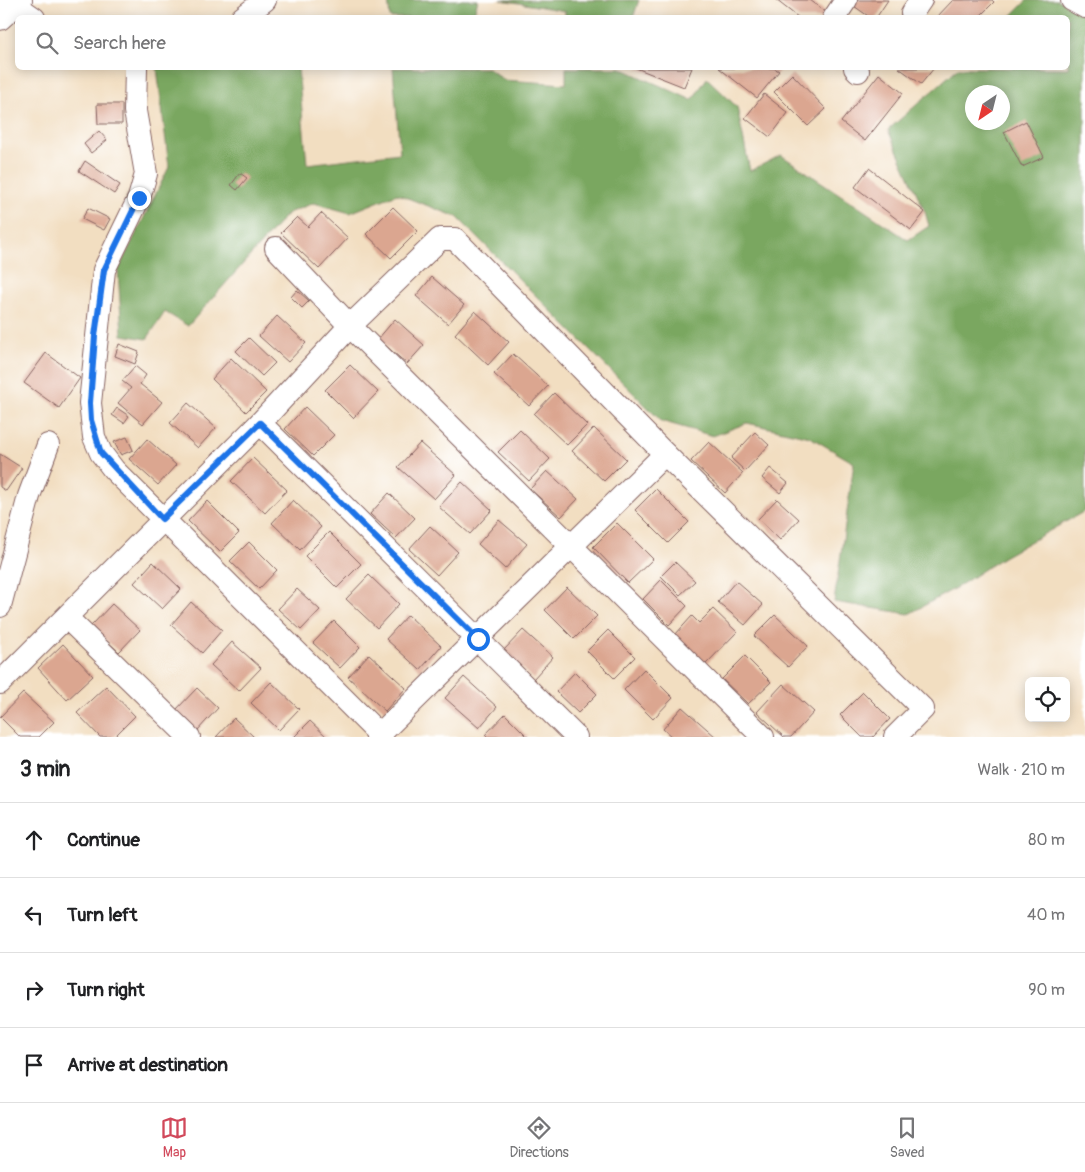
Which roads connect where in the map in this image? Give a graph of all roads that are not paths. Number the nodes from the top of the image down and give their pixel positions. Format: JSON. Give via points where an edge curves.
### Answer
{"nodes":[{"id":1,"x":264,"y":0,"type":"edge"},
{"id":2,"x":846,"y":0,"type":"edge"},
{"id":3,"x":1072,"y":0,"type":"edge"},
{"id":4,"x":11,"y":6,"type":"edge"},
{"id":5,"x":1085,"y":7,"type":"edge"},
{"id":6,"x":28,"y":15,"type":"edge"},
{"id":7,"x":246,"y":15,"type":"edge"},
{"id":8,"x":836,"y":15,"type":"edge"},
{"id":9,"x":136,"y":70,"type":"edge"},
{"id":10,"x":276,"y":248,"type":"dead end"},
{"id":11,"x":350,"y":326,"type":"junction"},
{"id":12,"x":260,"y":423,"type":"junction"},
{"id":13,"x":48,"y":445,"type":"dead end"},
{"id":14,"x":665,"y":454,"type":"junction"},
{"id":15,"x":162,"y":519,"type":"junction"},
{"id":16,"x":573,"y":546,"type":"junction"},
{"id":17,"x":0,"y":606,"type":"edge"},
{"id":18,"x":67,"y":618,"type":"junction"},
{"id":19,"x":478,"y":639,"type":"junction"},
{"id":20,"x":0,"y":683,"type":"edge"},
{"id":21,"x":380,"y":736,"type":"edge"},
{"id":22,"x":189,"y":737,"type":"edge"},
{"id":23,"x":576,"y":737,"type":"edge"},
{"id":24,"x":762,"y":737,"type":"edge"},
{"id":25,"x":895,"y":737,"type":"edge"}],
"edges":[{"from":1,"to":7,"type":"street"},
{"from":2,"to":8,"type":"street"},
{"from":3,"to":5,"type":"street"},
{"from":4,"to":6,"type":"street"},
{"from":9,"to":15,"type":"street","via":[[135,111],[146,174],[139,198],[104,270],[90,403],[94,437],[101,453]]},
{"from":10,"to":11,"type":"street"},
{"from":11,"to":12,"type":"street"},
{"from":11,"to":14,"type":"street","via":[[440,239],[455,239]]},
{"from":11,"to":16,"type":"street"},
{"from":12,"to":15,"type":"street"},
{"from":12,"to":19,"type":"street"},
{"from":13,"to":17,"type":"street","via":[[29,496]]},
{"from":14,"to":16,"type":"street"},
{"from":14,"to":25,"type":"street","via":[[923,709]]},
{"from":15,"to":18,"type":"street"},
{"from":15,"to":21,"type":"street"},
{"from":16,"to":19,"type":"street"},
{"from":16,"to":24,"type":"street"},
{"from":18,"to":20,"type":"street"},
{"from":18,"to":22,"type":"street"},
{"from":19,"to":21,"type":"street"},
{"from":19,"to":23,"type":"street"}]}
